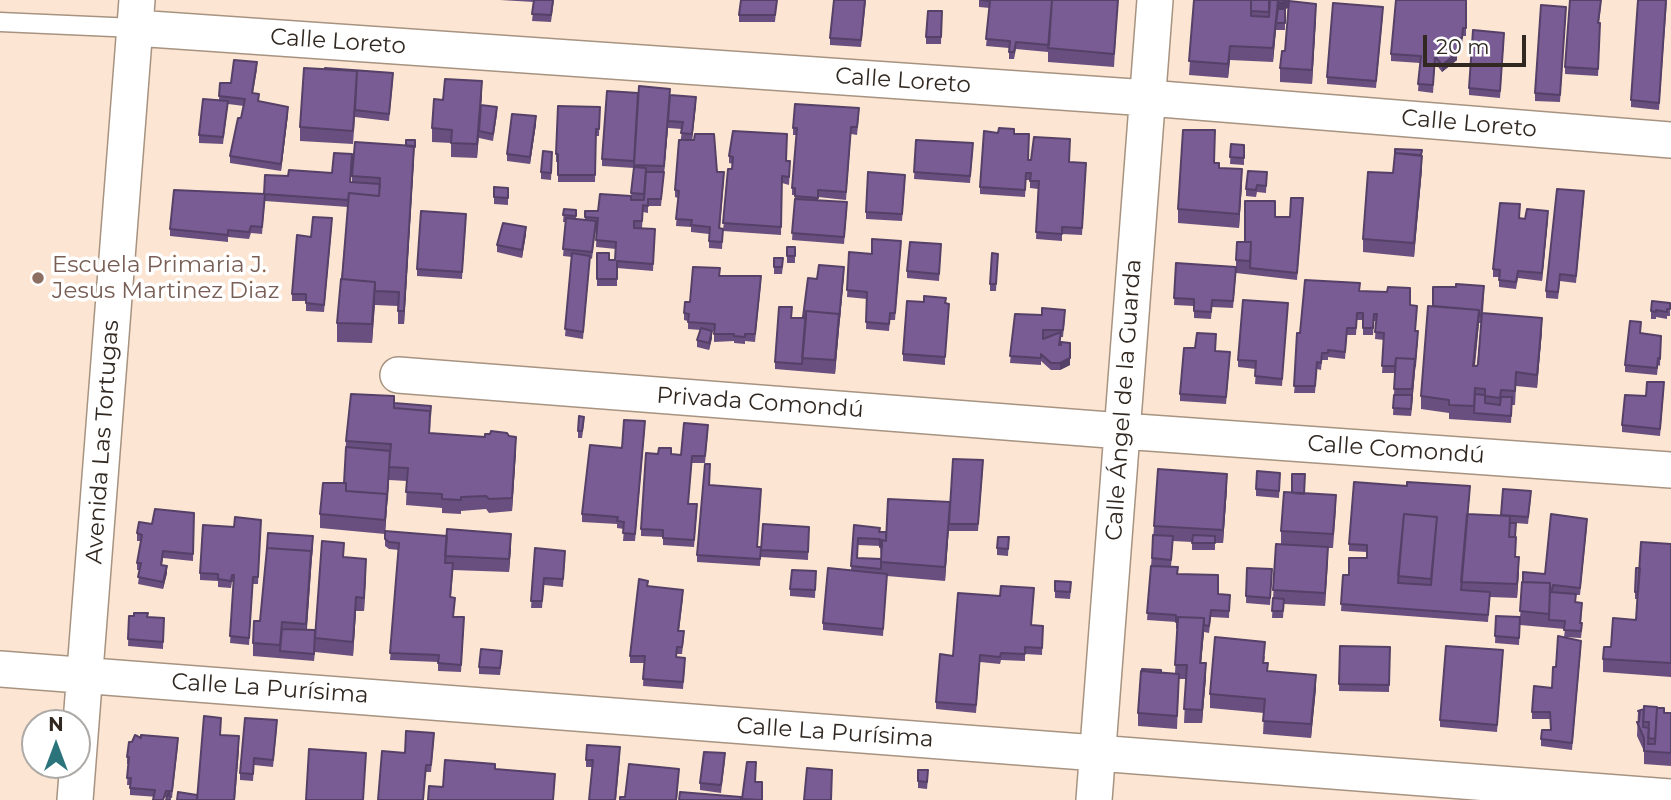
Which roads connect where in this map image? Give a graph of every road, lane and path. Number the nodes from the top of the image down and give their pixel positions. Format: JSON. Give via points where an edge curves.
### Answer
{"nodes":[{"id":1,"x":1155,"y":0,"type":"edge"},
{"id":2,"x":136,"y":14,"type":"edge"},
{"id":3,"x":0,"y":22,"type":"edge"},
{"id":4,"x":1148,"y":98,"type":"junction"},
{"id":5,"x":1671,"y":140,"type":"edge"},
{"id":6,"x":398,"y":375,"type":"dead end"},
{"id":7,"x":1122,"y":431,"type":"junction"},
{"id":8,"x":1671,"y":470,"type":"edge"},
{"id":9,"x":0,"y":669,"type":"edge"},
{"id":10,"x":84,"y":675,"type":"junction"},
{"id":11,"x":1098,"y":753,"type":"junction"},
{"id":12,"x":1671,"y":797,"type":"edge"},
{"id":13,"x":75,"y":800,"type":"edge"},
{"id":14,"x":1094,"y":800,"type":"edge"}],
"edges":[{"from":1,"to":4,"type":"street","name":"Calle Ángel de la Guarda"},
{"from":2,"to":3,"type":"lane"},
{"from":2,"to":4,"type":"street","name":"Calle Loreto"},
{"from":2,"to":10,"type":"street","name":"Avenida Las Tortugas"},
{"from":4,"to":5,"type":"street","name":"Calle Loreto"},
{"from":4,"to":7,"type":"street","name":"Calle Ángel de la Guarda"},
{"from":6,"to":7,"type":"street","name":"Privada Comondú"},
{"from":7,"to":8,"type":"street","name":"Calle Comondú"},
{"from":7,"to":11,"type":"street","name":"Calle Ángel de la Guarda"},
{"from":9,"to":10,"type":"street","name":"Calle La Purísima"},
{"from":10,"to":11,"type":"street","name":"Calle La Purísima"},
{"from":10,"to":13,"type":"street","name":"Avenida Las Tortugas"},
{"from":11,"to":12,"type":"street","name":"Calle La Purísima"},
{"from":11,"to":14,"type":"street","name":"Calle Ángel de la Guarda"}]}
